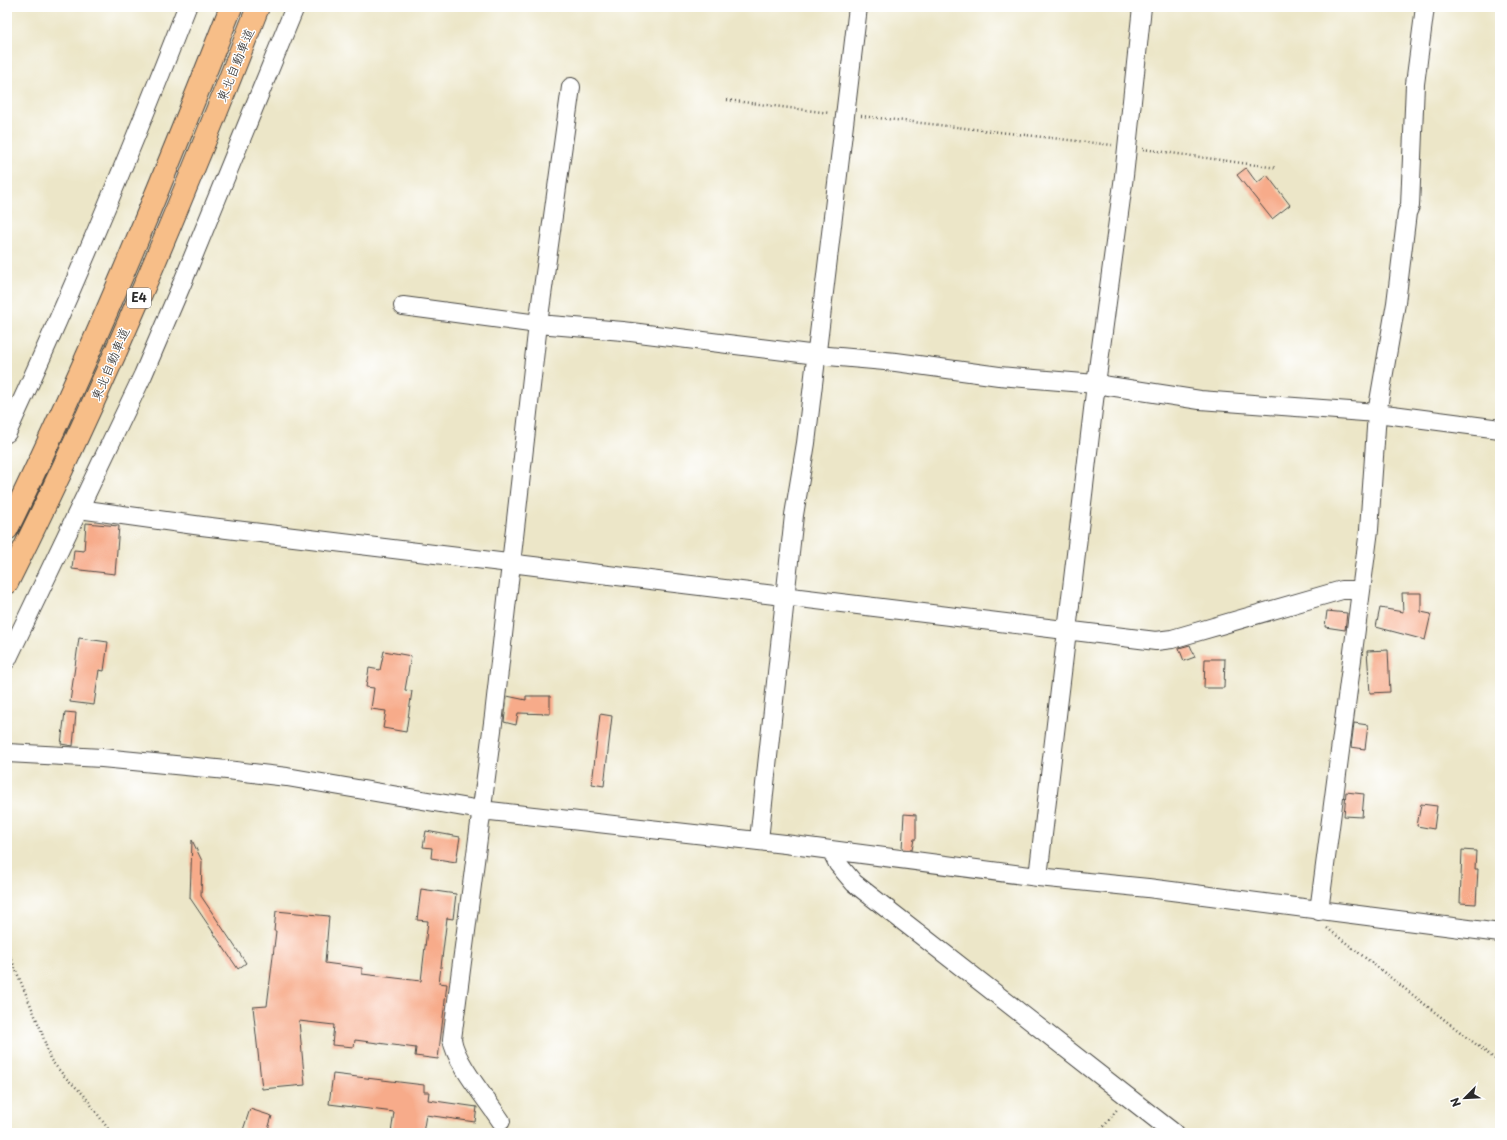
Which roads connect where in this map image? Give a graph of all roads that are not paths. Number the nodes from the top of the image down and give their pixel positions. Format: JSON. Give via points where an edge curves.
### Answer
{"nodes":[{"id":1,"x":187,"y":7,"type":"edge"},
{"id":2,"x":231,"y":7,"type":"edge"},
{"id":3,"x":258,"y":7,"type":"edge"},
{"id":4,"x":295,"y":7,"type":"edge"},
{"id":5,"x":858,"y":7,"type":"edge"},
{"id":6,"x":1142,"y":7,"type":"edge"},
{"id":7,"x":1424,"y":7,"type":"edge"},
{"id":8,"x":571,"y":87,"type":"dead end"},
{"id":9,"x":403,"y":306,"type":"dead end"},
{"id":10,"x":538,"y":324,"type":"junction"},
{"id":11,"x":817,"y":355,"type":"junction"},
{"id":12,"x":1096,"y":384,"type":"junction"},
{"id":13,"x":1378,"y":413,"type":"junction"},
{"id":14,"x":1500,"y":429,"type":"edge"},
{"id":15,"x":7,"y":433,"type":"edge"},
{"id":16,"x":79,"y":509,"type":"junction"},
{"id":17,"x":7,"y":529,"type":"edge"},
{"id":18,"x":511,"y":562,"type":"junction"},
{"id":19,"x":7,"y":583,"type":"edge"},
{"id":20,"x":1361,"y":590,"type":"junction"},
{"id":21,"x":785,"y":596,"type":"junction"},
{"id":22,"x":1067,"y":630,"type":"junction"},
{"id":23,"x":7,"y":660,"type":"edge"},
{"id":24,"x":7,"y":753,"type":"edge"},
{"id":25,"x":481,"y":810,"type":"junction"},
{"id":26,"x":759,"y":840,"type":"junction"},
{"id":27,"x":831,"y":850,"type":"junction"},
{"id":28,"x":1038,"y":877,"type":"junction"},
{"id":29,"x":1319,"y":911,"type":"junction"},
{"id":30,"x":1500,"y":933,"type":"edge"},
{"id":31,"x":501,"y":1121,"type":"dead end"},
{"id":32,"x":1174,"y":1133,"type":"edge"}],
"edges":[{"from":1,"to":15,"type":"street","via":[[89,251]]},
{"from":2,"to":17,"type":"highway","name":"東北自動車道","number":"E4","via":[[120,283]]},
{"from":3,"to":19,"type":"highway","name":"東北自動車道","number":"E4","via":[[96,398]]},
{"from":4,"to":16,"type":"street","via":[[143,375]]},
{"from":5,"to":11,"type":"street"},
{"from":6,"to":12,"type":"street","via":[[1128,147]]},
{"from":7,"to":13,"type":"street","via":[[1415,84],[1410,206]]},
{"from":8,"to":10,"type":"street"},
{"from":9,"to":10,"type":"street"},
{"from":10,"to":11,"type":"street","via":[[622,331]]},
{"from":10,"to":18,"type":"street"},
{"from":11,"to":12,"type":"street","via":[[896,362],[999,376]]},
{"from":11,"to":21,"type":"street"},
{"from":12,"to":13,"type":"street","via":[[1200,400]]},
{"from":12,"to":22,"type":"street"},
{"from":13,"to":14,"type":"street"},
{"from":13,"to":20,"type":"street","via":[[1369,530]]},
{"from":16,"to":18,"type":"street"},
{"from":16,"to":23,"type":"street"},
{"from":18,"to":21,"type":"street"},
{"from":18,"to":25,"type":"street"},
{"from":20,"to":22,"type":"street","via":[[1342,590],[1164,642]]},
{"from":20,"to":29,"type":"street"},
{"from":21,"to":22,"type":"street"},
{"from":21,"to":26,"type":"street"},
{"from":22,"to":28,"type":"street"},
{"from":24,"to":25,"type":"street","via":[[102,758],[242,771]]},
{"from":25,"to":26,"type":"street"},
{"from":25,"to":31,"type":"street","via":[[452,1039],[458,1058]]},
{"from":26,"to":27,"type":"street"},
{"from":27,"to":28,"type":"street"},
{"from":27,"to":32,"type":"street","via":[[838,864],[854,883]]},
{"from":28,"to":29,"type":"street","via":[[1148,888]]},
{"from":29,"to":30,"type":"street"}]}
